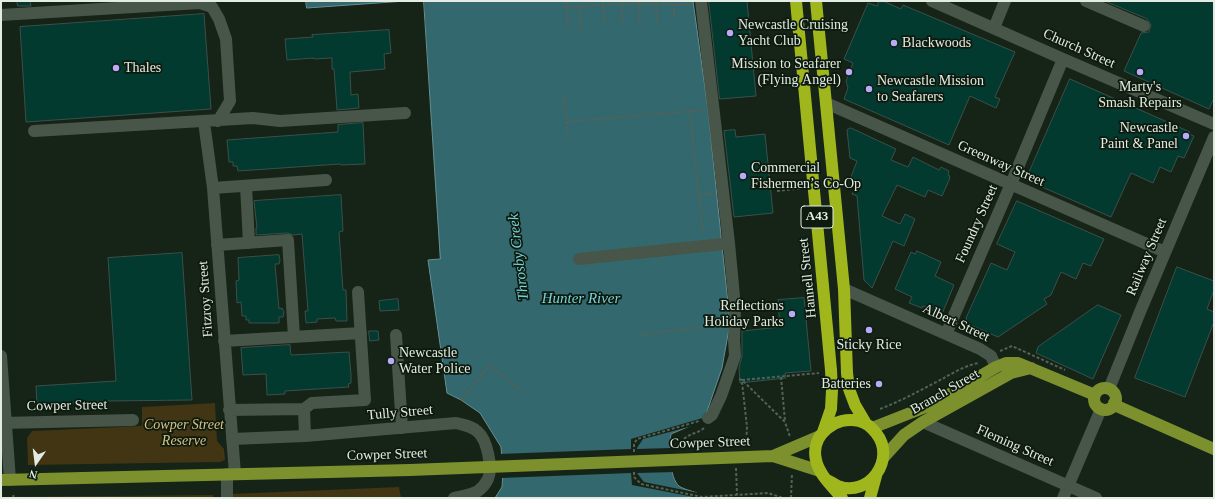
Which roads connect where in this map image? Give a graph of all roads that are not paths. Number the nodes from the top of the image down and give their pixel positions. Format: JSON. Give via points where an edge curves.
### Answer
{"nodes":[{"id":1,"x":796,"y":1,"type":"edge"},
{"id":2,"x":816,"y":1,"type":"edge"},
{"id":3,"x":932,"y":1,"type":"edge"},
{"id":4,"x":1005,"y":1,"type":"edge"},
{"id":5,"x":1086,"y":1,"type":"edge"},
{"id":6,"x":697,"y":3,"type":"edge"},
{"id":7,"x":1,"y":15,"type":"edge"},
{"id":8,"x":1144,"y":26,"type":"dead end"},
{"id":9,"x":994,"y":28,"type":"junction"},
{"id":10,"x":1063,"y":59,"type":"junction"},
{"id":11,"x":826,"y":103,"type":"junction"},
{"id":12,"x":405,"y":113,"type":"dead end"},
{"id":13,"x":218,"y":121,"type":"junction"},
{"id":14,"x":204,"y":122,"type":"junction"},
{"id":15,"x":1214,"y":124,"type":"edge"},
{"id":16,"x":34,"y":131,"type":"dead end"},
{"id":17,"x":1214,"y":137,"type":"edge"},
{"id":18,"x":326,"y":180,"type":"dead end"},
{"id":19,"x":1011,"y":184,"type":"junction"},
{"id":20,"x":246,"y":186,"type":"junction"},
{"id":21,"x":213,"y":188,"type":"junction"},
{"id":22,"x":250,"y":243,"type":"junction"},
{"id":23,"x":723,"y":244,"type":"dead end"},
{"id":24,"x":217,"y":245,"type":"junction"},
{"id":25,"x":1165,"y":252,"type":"junction"},
{"id":26,"x":579,"y":259,"type":"dead end"},
{"id":27,"x":844,"y":289,"type":"junction"},
{"id":28,"x":358,"y":292,"type":"dead end"},
{"id":29,"x":361,"y":333,"type":"junction"},
{"id":30,"x":946,"y":334,"type":"junction"},
{"id":31,"x":396,"y":335,"type":"dead end"},
{"id":32,"x":294,"y":338,"type":"junction"},
{"id":33,"x":224,"y":341,"type":"junction"},
{"id":34,"x":1,"y":356,"type":"edge"},
{"id":35,"x":996,"y":367,"type":"junction"},
{"id":36,"x":1031,"y":368,"type":"junction"},
{"id":37,"x":1109,"y":389,"type":"junction"},
{"id":38,"x":1095,"y":395,"type":"junction"},
{"id":39,"x":1114,"y":403,"type":"junction"},
{"id":40,"x":304,"y":409,"type":"junction"},
{"id":41,"x":1101,"y":409,"type":"junction"},
{"id":42,"x":229,"y":410,"type":"junction"},
{"id":43,"x":710,"y":417,"type":"road end"},
{"id":44,"x":133,"y":420,"type":"dead end"},
{"id":45,"x":923,"y":422,"type":"junction"},
{"id":46,"x":3,"y":423,"type":"edge"},
{"id":47,"x":869,"y":425,"type":"junction"},
{"id":48,"x":402,"y":428,"type":"junction"},
{"id":49,"x":821,"y":434,"type":"junction"},
{"id":50,"x":305,"y":436,"type":"junction"},
{"id":51,"x":232,"y":439,"type":"junction"},
{"id":52,"x":1214,"y":449,"type":"edge"},
{"id":53,"x":773,"y":456,"type":"junction"},
{"id":54,"x":884,"y":457,"type":"junction"},
{"id":55,"x":231,"y":474,"type":"junction"},
{"id":56,"x":823,"y":475,"type":"junction"},
{"id":57,"x":876,"y":476,"type":"junction"},
{"id":58,"x":5,"y":480,"type":"edge"},
{"id":59,"x":1068,"y":486,"type":"junction"},
{"id":60,"x":227,"y":498,"type":"edge"},
{"id":61,"x":454,"y":498,"type":"edge"},
{"id":62,"x":842,"y":498,"type":"edge"},
{"id":63,"x":870,"y":498,"type":"edge"},
{"id":64,"x":1063,"y":498,"type":"edge"},
{"id":65,"x":1096,"y":498,"type":"edge"}],
"edges":[{"from":1,"to":49,"type":"highway","name":"Hannell Street","number":"A43","via":[[832,370],[831,409]]},
{"from":2,"to":11,"type":"highway","number":"A43"},
{"from":3,"to":9,"type":"street","name":"Church Street"},
{"from":4,"to":9,"type":"street"},
{"from":5,"to":8,"type":"street"},
{"from":6,"to":43,"type":"street","via":[[735,307],[735,356],[724,389]]},
{"from":7,"to":13,"type":"street","via":[[200,3],[212,6],[226,39],[230,101]]},
{"from":9,"to":10,"type":"street","name":"Church Street"},
{"from":10,"to":15,"type":"street","name":"Church Street"},
{"from":10,"to":19,"type":"street","name":"Foundry Street"},
{"from":11,"to":19,"type":"street","name":"Greenway Street"},
{"from":11,"to":27,"type":"highway","number":"A43"},
{"from":12,"to":13,"type":"street","via":[[280,121],[253,118]]},
{"from":13,"to":14,"type":"street"},
{"from":14,"to":16,"type":"street"},
{"from":14,"to":21,"type":"street","name":"Fitzroy Street"},
{"from":17,"to":25,"type":"street","name":"Railway Street"},
{"from":18,"to":20,"type":"street"},
{"from":19,"to":25,"type":"street","name":"Greenway Street"},
{"from":19,"to":30,"type":"street","name":"Foundry Street"},
{"from":20,"to":21,"type":"street"},
{"from":20,"to":22,"type":"street"},
{"from":21,"to":24,"type":"street","name":"Fitzroy Street"},
{"from":22,"to":24,"type":"street"},
{"from":22,"to":32,"type":"street","via":[[288,240]]},
{"from":23,"to":26,"type":"street"},
{"from":24,"to":33,"type":"street","name":"Fitzroy Street"},
{"from":25,"to":37,"type":"street","name":"Railway Street"},
{"from":27,"to":30,"type":"street","name":"Albert Street"},
{"from":27,"to":47,"type":"highway","number":"A43","via":[[849,389],[857,408]]},
{"from":28,"to":29,"type":"street"},
{"from":29,"to":32,"type":"street"},
{"from":29,"to":40,"type":"street","via":[[365,400],[312,403]]},
{"from":30,"to":35,"type":"street","name":"Albert Street","via":[[991,356]]},
{"from":31,"to":48,"type":"street"},
{"from":32,"to":33,"type":"street"},
{"from":33,"to":42,"type":"street","name":"Fitzroy Street"},
{"from":34,"to":46,"type":"street"},
{"from":35,"to":36,"type":"main road","via":[[1006,363],[1018,363]]},
{"from":35,"to":47,"type":"main road","name":"Branch Street","via":[[933,404]]},
{"from":36,"to":38,"type":"main road"},
{"from":36,"to":45,"type":"main road","name":"Branch Street","via":[[1011,373]]},
{"from":37,"to":38,"type":"main road","via":[[1099,390]]},
{"from":37,"to":39,"type":"main road","via":[[1114,394]]},
{"from":38,"to":41,"type":"main road","via":[[1096,405]]},
{"from":39,"to":41,"type":"main road","via":[[1107,409]]},
{"from":39,"to":52,"type":"main road"},
{"from":40,"to":42,"type":"street"},
{"from":40,"to":50,"type":"street"},
{"from":41,"to":59,"type":"street"},
{"from":42,"to":51,"type":"street","name":"Fitzroy Street"},
{"from":44,"to":46,"type":"street","name":"Cowper Street"},
{"from":45,"to":54,"type":"main road","name":"Branch Street","via":[[904,435]]},
{"from":45,"to":59,"type":"street","name":"Fleming Street"},
{"from":46,"to":58,"type":"street"},
{"from":47,"to":49,"type":"highway","via":[[856,420],[844,420],[832,424]]},
{"from":47,"to":54,"type":"highway","number":"A43","via":[[879,436]]},
{"from":48,"to":50,"type":"street","name":"Tully Street"},
{"from":48,"to":61,"type":"street","name":"Tully Street","via":[[456,423],[470,426],[484,440],[487,449],[488,478],[479,490]]},
{"from":49,"to":53,"type":"main road","name":"Cowper Street"},
{"from":49,"to":56,"type":"highway","number":"A43","via":[[816,448],[816,460]]},
{"from":50,"to":51,"type":"street","name":"Tully Street"},
{"from":51,"to":55,"type":"street","name":"Fitzroy Street"},
{"from":53,"to":55,"type":"main road","name":"Cowper Street"},
{"from":53,"to":56,"type":"main road","name":"Cowper Street"},
{"from":54,"to":57,"type":"highway"},
{"from":55,"to":58,"type":"main road","name":"Cowper Street"},
{"from":55,"to":60,"type":"street","name":"Fitzroy Street"},
{"from":56,"to":57,"type":"highway","via":[[839,486],[852,488],[865,484]]},
{"from":56,"to":62,"type":"highway","number":"A43"},
{"from":57,"to":63,"type":"highway"},
{"from":59,"to":64,"type":"street"},
{"from":59,"to":65,"type":"street","name":"Fleming Street"}]}
